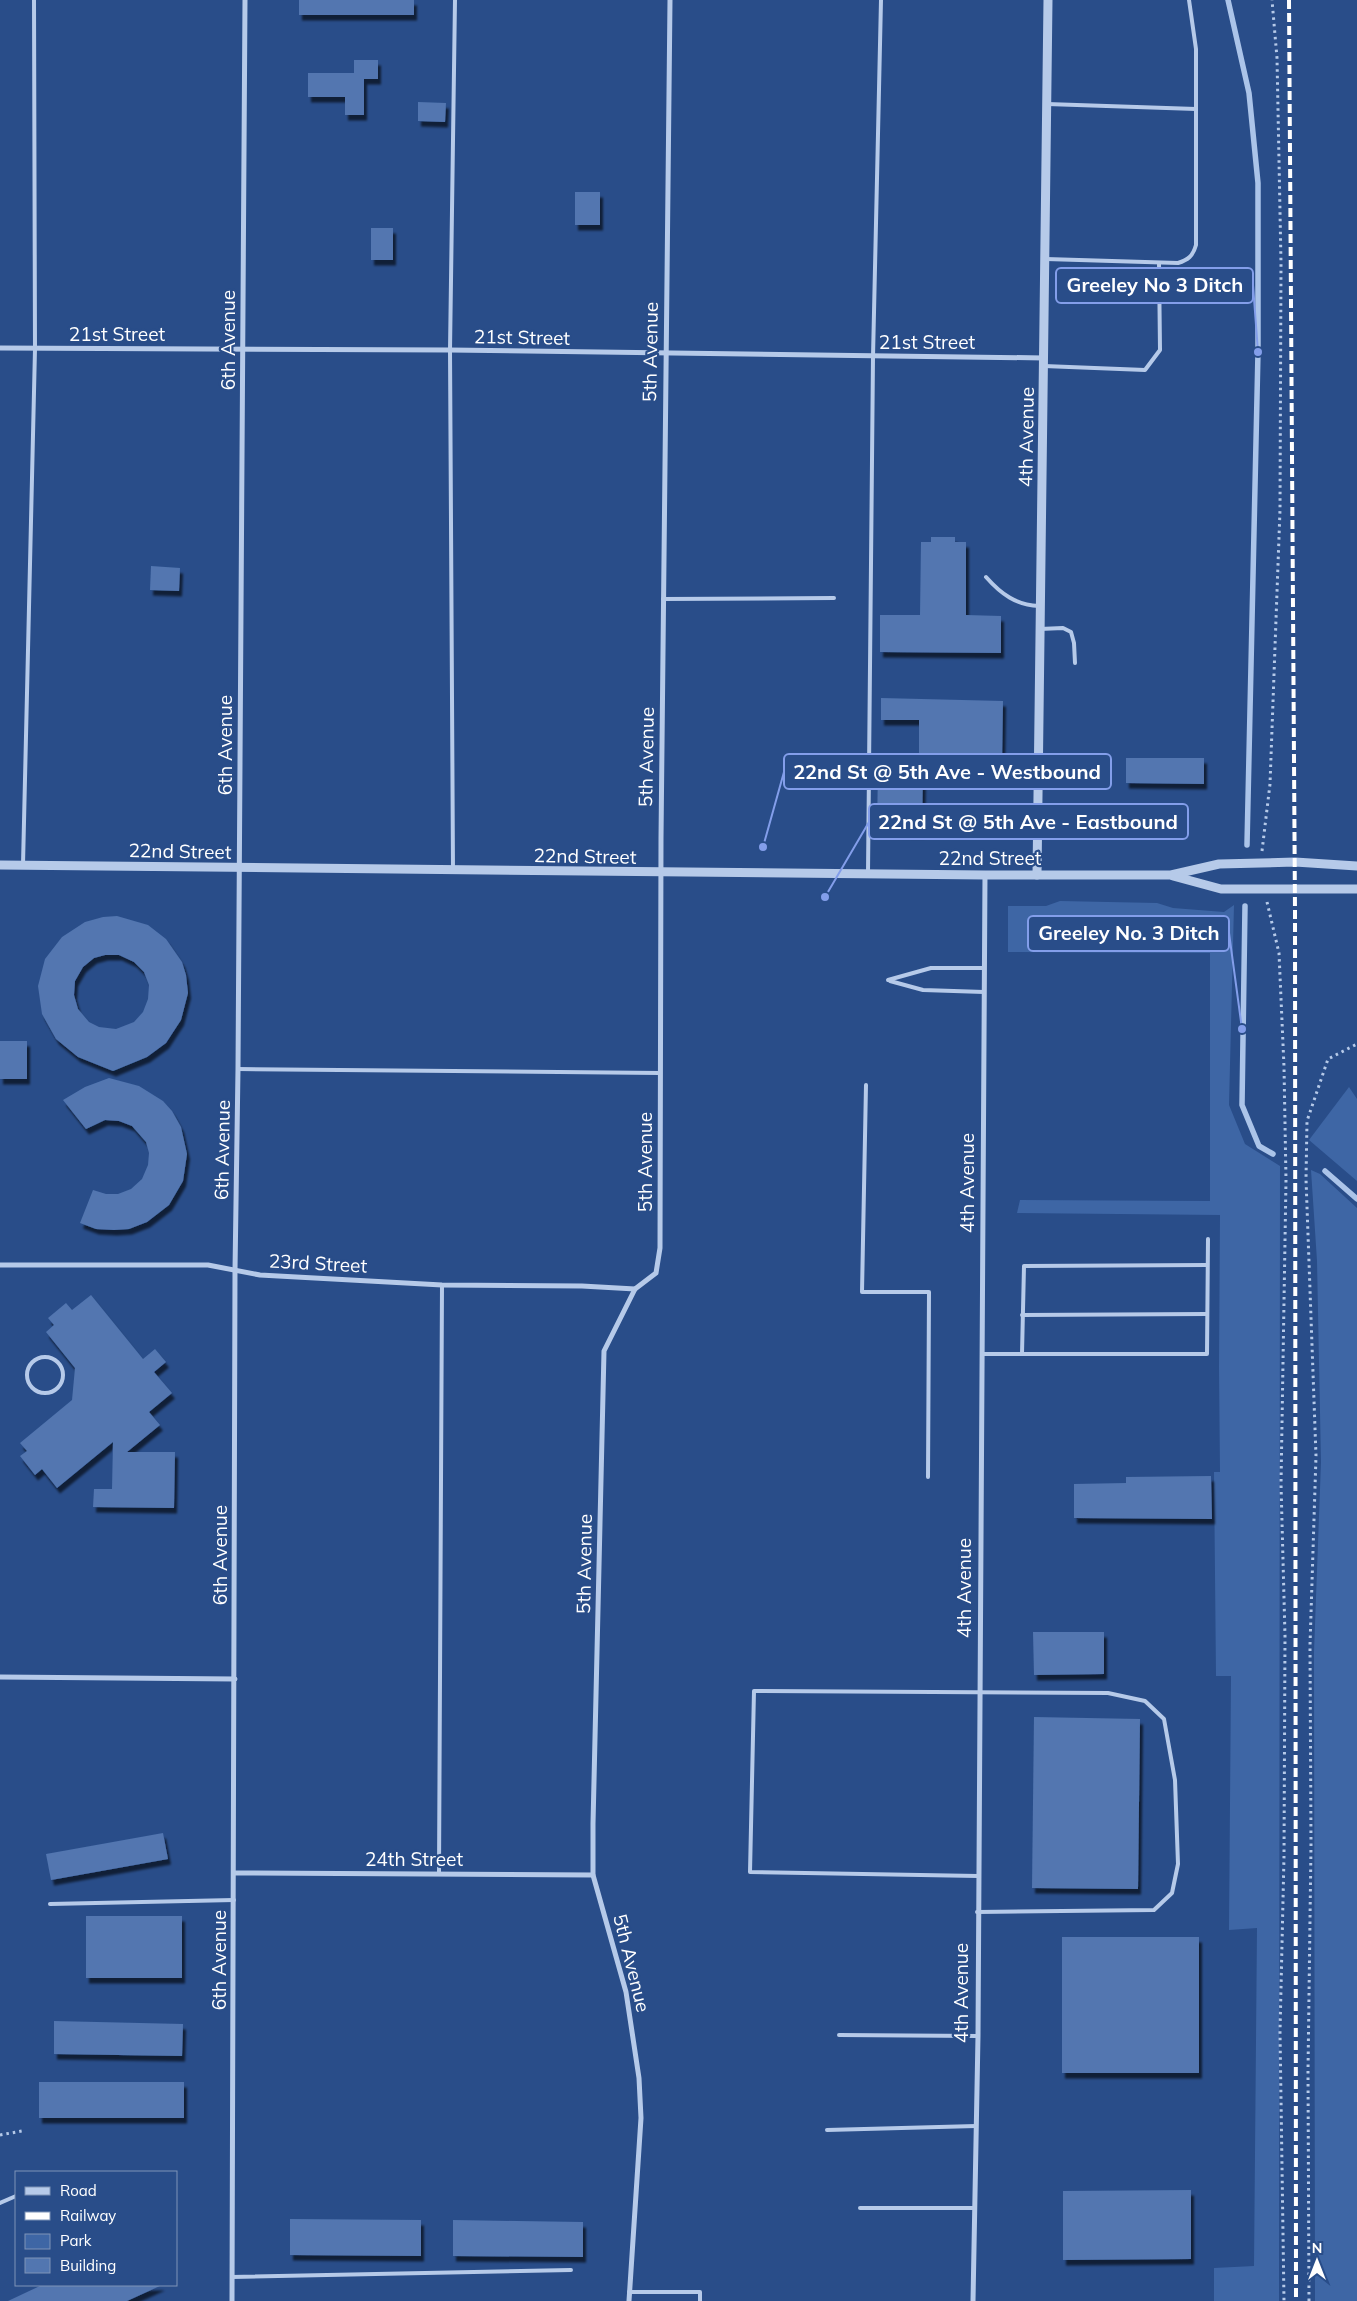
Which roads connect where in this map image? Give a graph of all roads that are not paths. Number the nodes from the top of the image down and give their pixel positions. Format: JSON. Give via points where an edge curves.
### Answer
{"nodes":[{"id":1,"x":34,"y":0,"type":"edge"},
{"id":2,"x":246,"y":0,"type":"edge"},
{"id":3,"x":455,"y":0,"type":"edge"},
{"id":4,"x":670,"y":0,"type":"edge"},
{"id":5,"x":881,"y":0,"type":"edge"},
{"id":6,"x":1048,"y":0,"type":"edge"},
{"id":7,"x":1189,"y":0,"type":"edge"},
{"id":8,"x":1047,"y":104,"type":"junction"},
{"id":9,"x":1196,"y":109,"type":"junction"},
{"id":10,"x":1045,"y":259,"type":"junction"},
{"id":11,"x":1159,"y":263,"type":"junction"},
{"id":12,"x":0,"y":348,"type":"edge"},
{"id":13,"x":35,"y":349,"type":"junction"},
{"id":14,"x":243,"y":350,"type":"junction"},
{"id":15,"x":450,"y":350,"type":"junction"},
{"id":16,"x":665,"y":354,"type":"junction"},
{"id":17,"x":873,"y":357,"type":"junction"},
{"id":18,"x":1044,"y":362,"type":"junction"},
{"id":19,"x":986,"y":578,"type":"dead end"},
{"id":20,"x":834,"y":598,"type":"dead end"},
{"id":21,"x":663,"y":599,"type":"junction"},
{"id":22,"x":1040,"y":606,"type":"junction"},
{"id":23,"x":1040,"y":628,"type":"junction"},
{"id":24,"x":1075,"y":663,"type":"dead end"},
{"id":25,"x":0,"y":865,"type":"edge"},
{"id":26,"x":23,"y":865,"type":"junction"},
{"id":27,"x":1357,"y":866,"type":"edge"},
{"id":28,"x":239,"y":867,"type":"junction"},
{"id":29,"x":453,"y":870,"type":"junction"},
{"id":30,"x":660,"y":873,"type":"junction"},
{"id":31,"x":868,"y":874,"type":"junction"},
{"id":32,"x":985,"y":875,"type":"junction"},
{"id":33,"x":1037,"y":875,"type":"junction"},
{"id":34,"x":1170,"y":875,"type":"junction"},
{"id":35,"x":1357,"y":889,"type":"edge"},
{"id":36,"x":984,"y":968,"type":"junction"},
{"id":37,"x":984,"y":992,"type":"junction"},
{"id":38,"x":238,"y":1068,"type":"junction"},
{"id":39,"x":660,"y":1072,"type":"junction"},
{"id":40,"x":866,"y":1084,"type":"dead end"},
{"id":41,"x":1208,"y":1239,"type":"dead end"},
{"id":42,"x":0,"y":1265,"type":"edge"},
{"id":43,"x":1208,"y":1265,"type":"junction"},
{"id":44,"x":235,"y":1270,"type":"junction"},
{"id":45,"x":442,"y":1284,"type":"junction"},
{"id":46,"x":635,"y":1289,"type":"junction"},
{"id":47,"x":1207,"y":1314,"type":"junction"},
{"id":48,"x":1022,"y":1315,"type":"junction"},
{"id":49,"x":982,"y":1354,"type":"junction"},
{"id":50,"x":1022,"y":1354,"type":"junction"},
{"id":51,"x":26,"y":1376,"type":"joint"},
{"id":52,"x":928,"y":1477,"type":"dead end"},
{"id":53,"x":0,"y":1677,"type":"edge"},
{"id":54,"x":235,"y":1679,"type":"junction"},
{"id":55,"x":980,"y":1691,"type":"junction"},
{"id":56,"x":234,"y":1873,"type":"junction"},
{"id":57,"x":439,"y":1874,"type":"junction"},
{"id":58,"x":593,"y":1875,"type":"junction"},
{"id":59,"x":978,"y":1876,"type":"junction"},
{"id":60,"x":234,"y":1900,"type":"junction"},
{"id":61,"x":50,"y":1904,"type":"dead end"},
{"id":62,"x":977,"y":1912,"type":"junction"},
{"id":63,"x":839,"y":2035,"type":"dead end"},
{"id":64,"x":978,"y":2036,"type":"junction"},
{"id":65,"x":976,"y":2126,"type":"junction"},
{"id":66,"x":827,"y":2130,"type":"dead end"},
{"id":67,"x":15,"y":2196,"type":"edge"},
{"id":68,"x":0,"y":2203,"type":"edge"},
{"id":69,"x":860,"y":2208,"type":"dead end"},
{"id":70,"x":975,"y":2208,"type":"junction"},
{"id":71,"x":570,"y":2270,"type":"dead end"},
{"id":72,"x":232,"y":2277,"type":"junction"},
{"id":73,"x":629,"y":2292,"type":"junction"},
{"id":74,"x":232,"y":2301,"type":"edge"},
{"id":75,"x":629,"y":2301,"type":"edge"},
{"id":76,"x":700,"y":2301,"type":"edge"},
{"id":77,"x":973,"y":2301,"type":"edge"}],
"edges":[{"from":1,"to":13,"type":"lane"},
{"from":2,"to":14,"type":"street","name":"6th Avenue"},
{"from":3,"to":15,"type":"lane"},
{"from":4,"to":16,"type":"street","name":"5th Avenue"},
{"from":5,"to":17,"type":"lane"},
{"from":6,"to":8,"type":"street","name":"4th Avenue"},
{"from":7,"to":9,"type":"lane","via":[[1196,49]]},
{"from":8,"to":9,"type":"lane"},
{"from":8,"to":10,"type":"street","name":"4th Avenue"},
{"from":9,"to":11,"type":"lane","via":[[1196,245],[1187,260]]},
{"from":10,"to":11,"type":"lane"},
{"from":10,"to":18,"type":"street","name":"4th Avenue"},
{"from":11,"to":18,"type":"lane","name":"21st Street","via":[[1160,350],[1145,370]]},
{"from":12,"to":13,"type":"street","name":"21st Street"},
{"from":13,"to":14,"type":"street","name":"21st Street"},
{"from":13,"to":26,"type":"lane"},
{"from":14,"to":15,"type":"street","name":"21st Street"},
{"from":14,"to":28,"type":"street","name":"6th Avenue"},
{"from":15,"to":16,"type":"street","name":"21st Street"},
{"from":15,"to":29,"type":"lane"},
{"from":16,"to":17,"type":"street","name":"21st Street"},
{"from":16,"to":21,"type":"street","name":"5th Avenue"},
{"from":17,"to":18,"type":"street","name":"21st Street"},
{"from":17,"to":31,"type":"lane"},
{"from":18,"to":22,"type":"street","name":"4th Avenue"},
{"from":19,"to":22,"type":"lane","via":[[1011,599]]},
{"from":20,"to":21,"type":"lane"},
{"from":21,"to":30,"type":"street","name":"5th Avenue"},
{"from":22,"to":23,"type":"street","name":"4th Avenue"},
{"from":23,"to":24,"type":"lane","via":[[1063,628],[1071,632]]},
{"from":23,"to":33,"type":"street","name":"4th Avenue"},
{"from":25,"to":26,"type":"street","name":"22nd Street"},
{"from":26,"to":28,"type":"street","name":"22nd Street"},
{"from":27,"to":34,"type":"street","name":"22nd Street","via":[[1295,862],[1220,864]]},
{"from":28,"to":29,"type":"street","name":"22nd Street"},
{"from":28,"to":38,"type":"street","name":"6th Avenue"},
{"from":29,"to":30,"type":"street","name":"22nd Street"},
{"from":30,"to":31,"type":"street","name":"22nd Street"},
{"from":30,"to":39,"type":"street","name":"5th Avenue"},
{"from":31,"to":32,"type":"street","name":"22nd Street"},
{"from":32,"to":33,"type":"street","name":"22nd Street"},
{"from":32,"to":36,"type":"street","name":"4th Avenue"},
{"from":33,"to":34,"type":"street","name":"22nd Street"},
{"from":34,"to":35,"type":"street","name":"22nd Street","via":[[1221,890]]},
{"from":36,"to":37,"type":"street","name":"4th Avenue"},
{"from":36,"to":37,"type":"lane","via":[[931,968],[888,980],[923,990]]},
{"from":37,"to":49,"type":"street","name":"4th Avenue"},
{"from":38,"to":39,"type":"lane"},
{"from":38,"to":44,"type":"street","name":"6th Avenue"},
{"from":39,"to":46,"type":"street","name":"5th Avenue","via":[[660,1248],[656,1272]]},
{"from":40,"to":52,"type":"lane","via":[[862,1292],[928,1292]]},
{"from":41,"to":43,"type":"lane"},
{"from":42,"to":44,"type":"street","name":"23rd Street","via":[[208,1265]]},
{"from":43,"to":47,"type":"lane"},
{"from":43,"to":48,"type":"lane","via":[[1024,1266]]},
{"from":44,"to":45,"type":"street","name":"23rd Street","via":[[260,1275]]},
{"from":44,"to":54,"type":"street","name":"6th Avenue"},
{"from":45,"to":46,"type":"street","name":"23rd Street"},
{"from":45,"to":57,"type":"lane"},
{"from":46,"to":58,"type":"street","name":"5th Avenue","via":[[604,1351]]},
{"from":47,"to":48,"type":"lane"},
{"from":47,"to":50,"type":"lane","via":[[1206,1354]]},
{"from":48,"to":50,"type":"lane"},
{"from":49,"to":50,"type":"lane"},
{"from":49,"to":55,"type":"street","name":"4th Avenue"},
{"from":51,"to":51,"type":"lane","via":[[33,1389],[46,1394],[59,1388],[64,1374],[58,1361],[45,1356],[31,1362]]},
{"from":53,"to":54,"type":"street"},
{"from":54,"to":56,"type":"street","name":"6th Avenue"},
{"from":55,"to":59,"type":"street","name":"4th Avenue"},
{"from":55,"to":59,"type":"lane","via":[[754,1691],[750,1872]]},
{"from":55,"to":62,"type":"lane","via":[[1108,1693],[1145,1701],[1164,1719],[1176,1780],[1178,1864],[1172,1893],[1154,1910]]},
{"from":56,"to":57,"type":"street","name":"24th Street"},
{"from":56,"to":60,"type":"street","name":"6th Avenue"},
{"from":57,"to":58,"type":"street","name":"24th Street"},
{"from":58,"to":73,"type":"street","name":"5th Avenue","via":[[626,1992],[639,2078],[641,2118]]},
{"from":59,"to":62,"type":"street","name":"4th Avenue"},
{"from":60,"to":61,"type":"lane"},
{"from":60,"to":72,"type":"street","name":"6th Avenue"},
{"from":62,"to":64,"type":"street","name":"4th Avenue"},
{"from":63,"to":64,"type":"lane"},
{"from":64,"to":65,"type":"street","name":"4th Avenue"},
{"from":65,"to":66,"type":"lane"},
{"from":65,"to":70,"type":"street","name":"4th Avenue"},
{"from":67,"to":68,"type":"lane"},
{"from":69,"to":70,"type":"lane"},
{"from":70,"to":77,"type":"street","name":"4th Avenue"},
{"from":71,"to":72,"type":"lane"},
{"from":72,"to":74,"type":"street","name":"6th Avenue"},
{"from":73,"to":75,"type":"street","name":"5th Avenue"},
{"from":73,"to":76,"type":"lane","via":[[700,2292]]}]}
